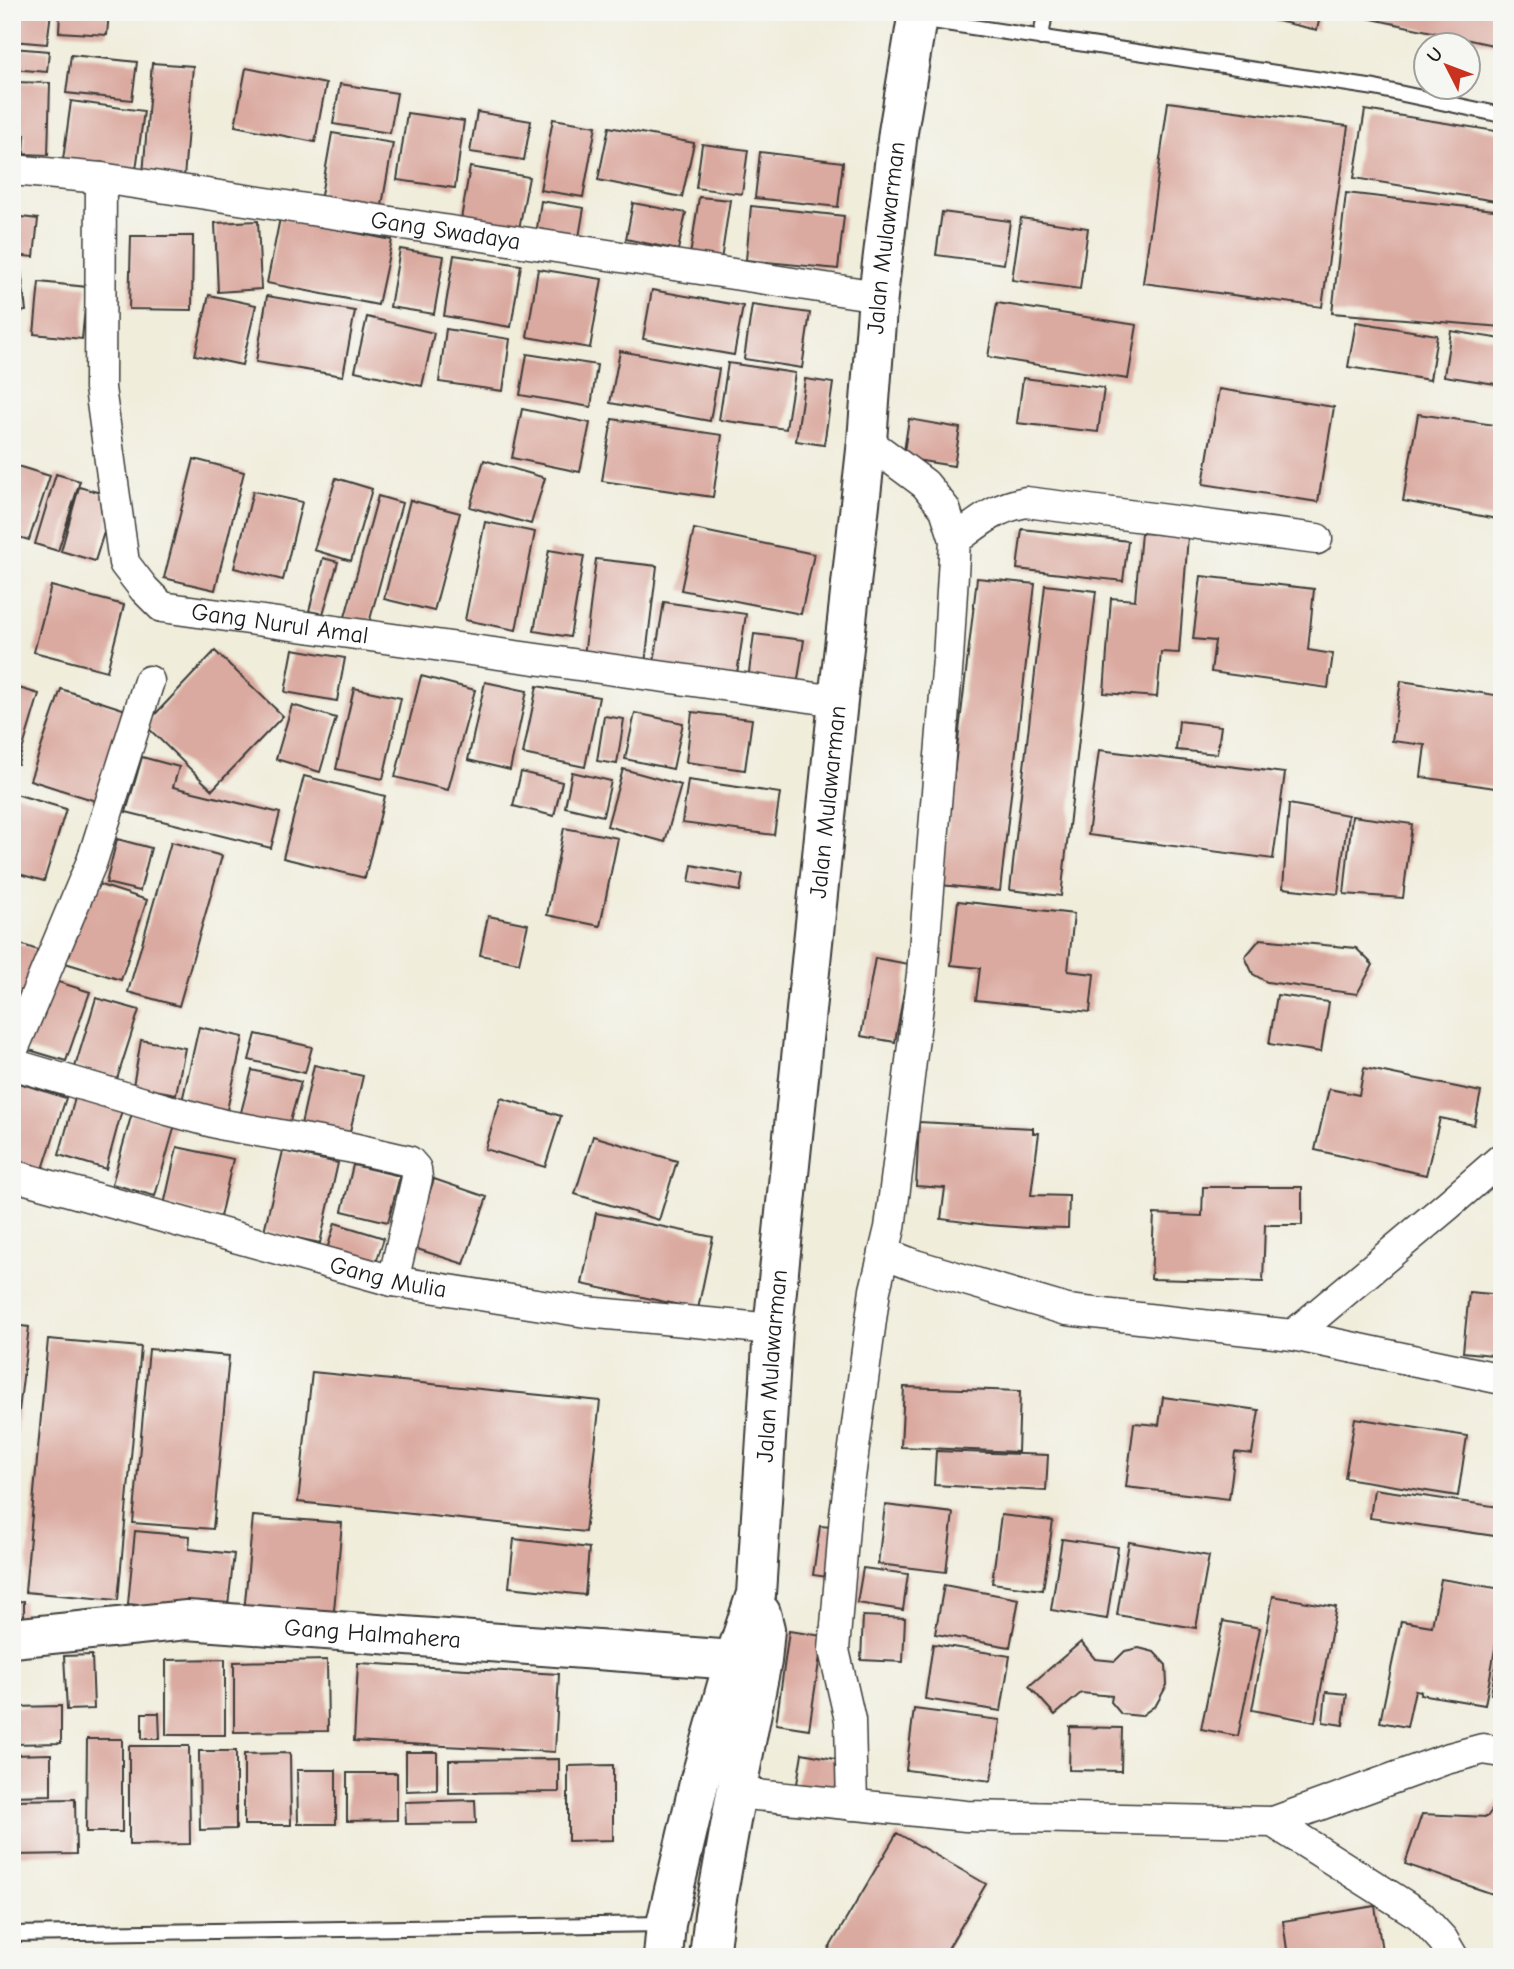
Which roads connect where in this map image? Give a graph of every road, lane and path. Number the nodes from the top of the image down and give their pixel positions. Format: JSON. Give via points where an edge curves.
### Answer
{"nodes":[{"id":1,"x":1045,"y":12,"type":"edge"},
{"id":2,"x":918,"y":16,"type":"edge"},
{"id":3,"x":1041,"y":38,"type":"junction"},
{"id":4,"x":1502,"y":115,"type":"edge"},
{"id":5,"x":12,"y":170,"type":"edge"},
{"id":6,"x":101,"y":178,"type":"junction"},
{"id":7,"x":878,"y":296,"type":"junction"},
{"id":8,"x":867,"y":441,"type":"junction"},
{"id":9,"x":1317,"y":539,"type":"dead end"},
{"id":10,"x":955,"y":540,"type":"junction"},
{"id":11,"x":149,"y":681,"type":"dead end"},
{"id":12,"x":838,"y":701,"type":"junction"},
{"id":13,"x":12,"y":1052,"type":"edge"},
{"id":14,"x":12,"y":1064,"type":"edge"},
{"id":15,"x":1502,"y":1158,"type":"edge"},
{"id":16,"x":12,"y":1175,"type":"edge"},
{"id":17,"x":884,"y":1253,"type":"junction"},
{"id":18,"x":393,"y":1281,"type":"junction"},
{"id":19,"x":773,"y":1329,"type":"junction"},
{"id":20,"x":1293,"y":1335,"type":"junction"},
{"id":21,"x":1502,"y":1379,"type":"edge"},
{"id":22,"x":756,"y":1594,"type":"junction"},
{"id":23,"x":12,"y":1638,"type":"edge"},
{"id":24,"x":734,"y":1660,"type":"junction"},
{"id":25,"x":1502,"y":1752,"type":"edge"},
{"id":26,"x":736,"y":1793,"type":"junction"},
{"id":27,"x":852,"y":1805,"type":"junction"},
{"id":28,"x":1273,"y":1822,"type":"junction"},
{"id":29,"x":12,"y":1934,"type":"edge"},
{"id":30,"x":665,"y":1940,"type":"edge"},
{"id":31,"x":709,"y":1957,"type":"edge"},
{"id":32,"x":1453,"y":1957,"type":"edge"}],
"edges":[{"from":1,"to":3,"type":"lane"},
{"from":2,"to":3,"type":"lane"},
{"from":2,"to":7,"type":"main road","name":"Jalan Mulawarman"},
{"from":3,"to":4,"type":"lane","via":[[1375,88]]},
{"from":5,"to":6,"type":"street","name":"Gang Swadaya"},
{"from":6,"to":7,"type":"street","name":"Gang Swadaya"},
{"from":6,"to":12,"type":"street","name":"Gang Nurul Amal","via":[[100,388],[124,563],[162,607]]},
{"from":7,"to":8,"type":"main road","name":"Jalan Mulawarman"},
{"from":8,"to":10,"type":"street","via":[[925,484],[945,509]]},
{"from":8,"to":12,"type":"main road","name":"Jalan Mulawarman"},
{"from":9,"to":10,"type":"street","via":[[1026,502],[993,512]]},
{"from":10,"to":17,"type":"street","via":[[922,974]]},
{"from":11,"to":13,"type":"street","via":[[92,861]]},
{"from":12,"to":19,"type":"main road","name":"Jalan Mulawarman"},
{"from":14,"to":18,"type":"street","via":[[224,1125],[409,1161],[416,1178]]},
{"from":15,"to":20,"type":"street"},
{"from":16,"to":18,"type":"street","name":"Gang Mulia"},
{"from":17,"to":20,"type":"street","via":[[1067,1310]]},
{"from":17,"to":27,"type":"street","via":[[847,1502],[834,1650],[850,1720]]},
{"from":18,"to":19,"type":"street","name":"Gang Mulia","via":[[586,1311]]},
{"from":19,"to":22,"type":"main road","name":"Jalan Mulawarman"},
{"from":20,"to":21,"type":"street"},
{"from":22,"to":24,"type":"main road","name":"Jalan Mulawarman"},
{"from":22,"to":26,"type":"main road","name":"Jalan Mulawarman","via":[[765,1629],[762,1661]]},
{"from":23,"to":24,"type":"main road","name":"Gang Halmahera","via":[[187,1620]]},
{"from":24,"to":30,"type":"main road","name":"Jalan Mulawarman","via":[[699,1783]]},
{"from":25,"to":28,"type":"street","via":[[1483,1749],[1446,1759]]},
{"from":26,"to":27,"type":"street"},
{"from":26,"to":31,"type":"main road","name":"Jalan Mulawarman"},
{"from":27,"to":28,"type":"street","via":[[966,1816]]},
{"from":28,"to":32,"type":"street","via":[[1420,1915]]},
{"from":29,"to":30,"type":"lane"}]}
